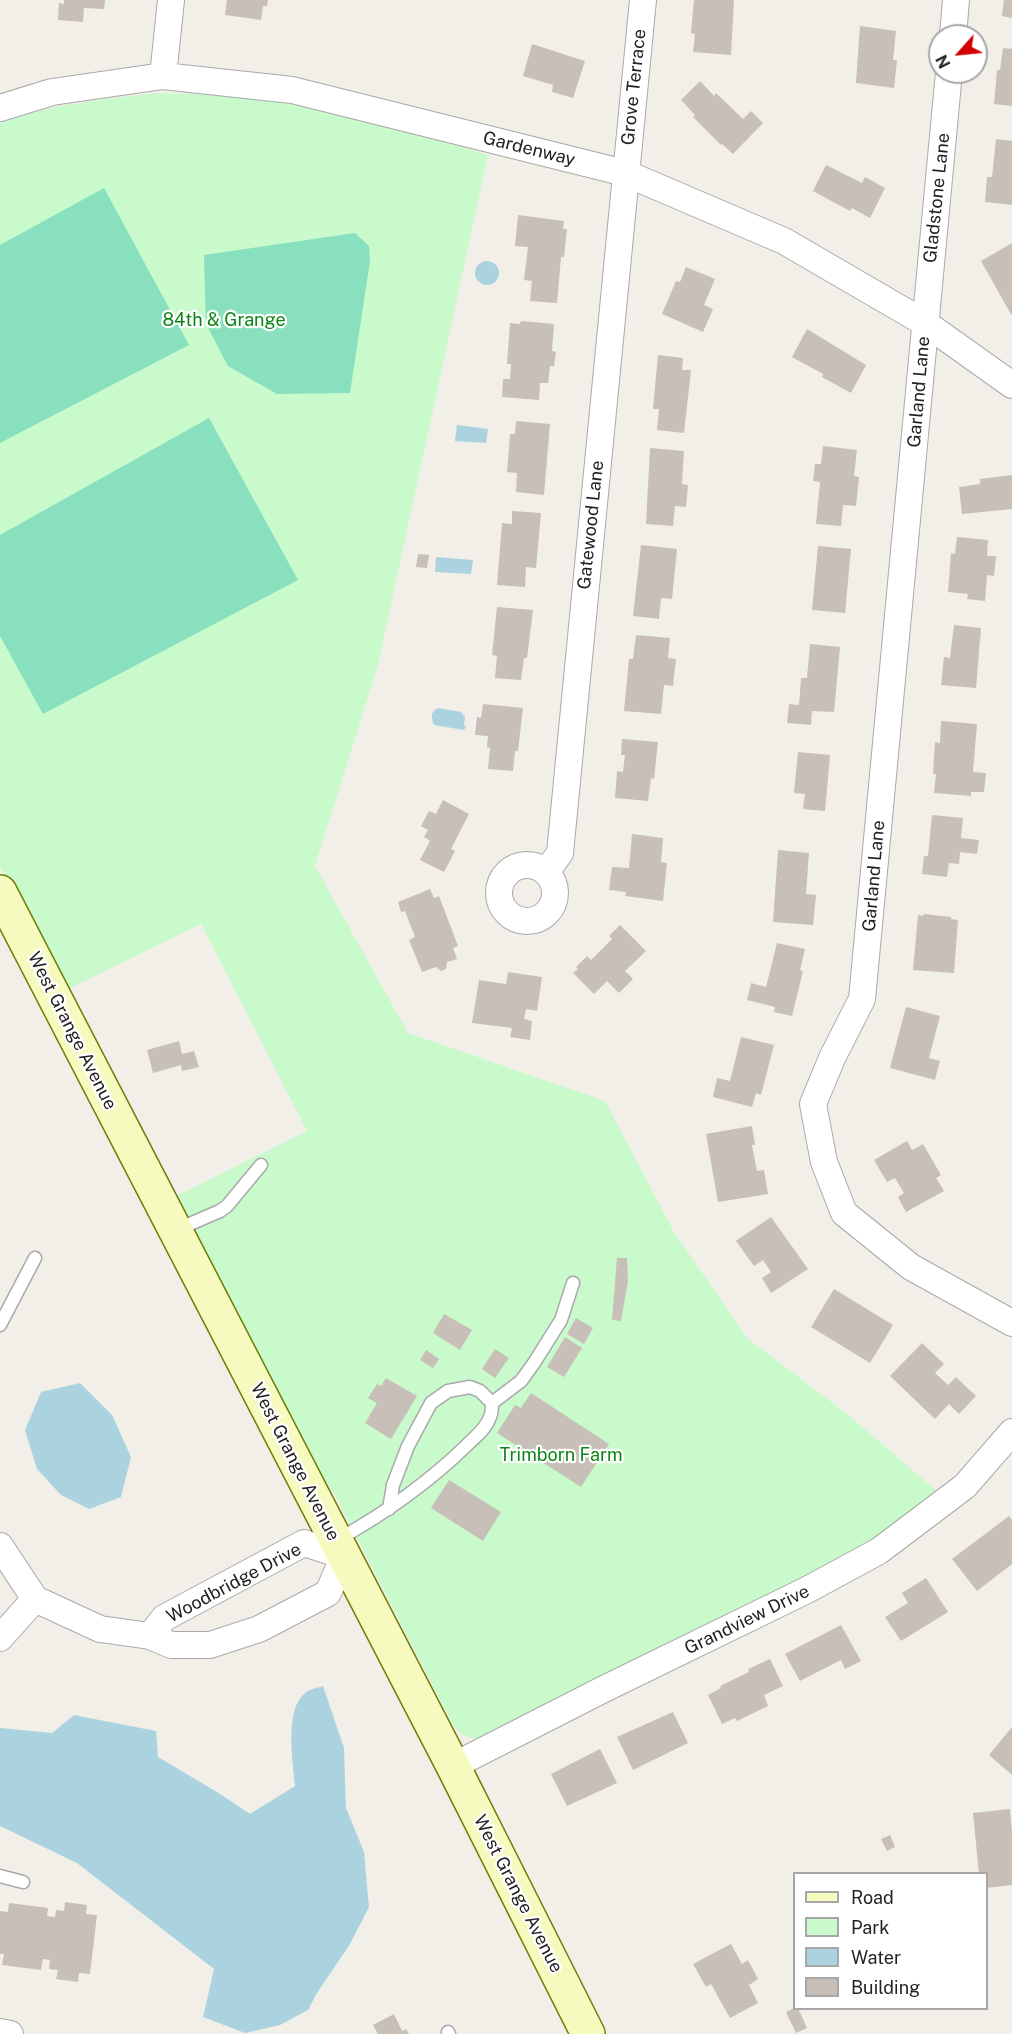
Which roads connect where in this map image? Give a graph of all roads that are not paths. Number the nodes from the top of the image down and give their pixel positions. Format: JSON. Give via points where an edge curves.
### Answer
{"nodes":[{"id":1,"x":171,"y":0,"type":"edge"},
{"id":2,"x":643,"y":0,"type":"edge"},
{"id":3,"x":956,"y":0,"type":"edge"},
{"id":4,"x":954,"y":24,"type":"edge"},
{"id":5,"x":163,"y":76,"type":"junction"},
{"id":6,"x":948,"y":84,"type":"edge"},
{"id":7,"x":0,"y":108,"type":"edge"},
{"id":8,"x":625,"y":173,"type":"junction"},
{"id":9,"x":925,"y":323,"type":"junction"},
{"id":10,"x":1012,"y":385,"type":"edge"},
{"id":11,"x":546,"y":872,"type":"dead end"},
{"id":12,"x":0,"y":892,"type":"edge"},
{"id":13,"x":261,"y":1165,"type":"dead end"},
{"id":14,"x":175,"y":1230,"type":"junction"},
{"id":15,"x":34,"y":1258,"type":"dead end"},
{"id":16,"x":573,"y":1283,"type":"dead end"},
{"id":17,"x":1012,"y":1323,"type":"edge"},
{"id":18,"x":0,"y":1325,"type":"edge"},
{"id":19,"x":492,"y":1403,"type":"junction"},
{"id":20,"x":1012,"y":1432,"type":"edge"},
{"id":21,"x":389,"y":1509,"type":"junction"},
{"id":22,"x":0,"y":1546,"type":"edge"},
{"id":23,"x":340,"y":1548,"type":"junction"},
{"id":24,"x":35,"y":1599,"type":"junction"},
{"id":25,"x":150,"y":1636,"type":"junction"},
{"id":26,"x":0,"y":1638,"type":"edge"},
{"id":27,"x":453,"y":1766,"type":"junction"},
{"id":28,"x":0,"y":1876,"type":"edge"},
{"id":29,"x":23,"y":1882,"type":"dead end"},
{"id":30,"x":0,"y":2032,"type":"edge"},
{"id":31,"x":10,"y":2034,"type":"edge"},
{"id":32,"x":588,"y":2034,"type":"edge"}],
"edges":[{"from":1,"to":5,"type":"street"},
{"from":2,"to":8,"type":"street","name":"Grove Terrace"},
{"from":3,"to":4,"type":"street"},
{"from":5,"to":7,"type":"street","name":"Gardenway","via":[[52,92]]},
{"from":5,"to":8,"type":"street","name":"Gardenway","via":[[292,90]]},
{"from":6,"to":9,"type":"street","name":"Gladstone Lane"},
{"from":8,"to":9,"type":"street","name":"Gardenway","via":[[784,241]]},
{"from":8,"to":11,"type":"street","name":"Gatewood Lane","via":[[560,853]]},
{"from":9,"to":10,"type":"street","name":"Gardenway"},
{"from":9,"to":17,"type":"street","name":"Garland Lane","via":[[862,999],[831,1058],[813,1104],[824,1162],[844,1213],[911,1267]]},
{"from":12,"to":14,"type":"street","name":"West Grange Avenue"},
{"from":13,"to":14,"type":"lane","via":[[220,1211]]},
{"from":14,"to":23,"type":"street","name":"West Grange Avenue"},
{"from":15,"to":18,"type":"lane"},
{"from":16,"to":19,"type":"lane","via":[[561,1320],[534,1363],[521,1380]]},
{"from":19,"to":21,"type":"lane","via":[[491,1417],[483,1429],[450,1462]]},
{"from":19,"to":21,"type":"lane","via":[[470,1387],[448,1391],[431,1403],[408,1446],[393,1485]]},
{"from":20,"to":27,"type":"street","name":"Grandview Drive","via":[[965,1486],[879,1551]]},
{"from":21,"to":23,"type":"lane"},
{"from":22,"to":24,"type":"street"},
{"from":23,"to":25,"type":"street","name":"Woodbridge Drive","via":[[304,1543],[164,1618]]},
{"from":23,"to":25,"type":"street","name":"Woodbridge Drive","via":[[328,1593],[259,1629],[210,1645],[171,1645]]},
{"from":23,"to":27,"type":"street","name":"West Grange Avenue"},
{"from":24,"to":25,"type":"street","name":"Woodbridge Drive","via":[[100,1629]]},
{"from":24,"to":26,"type":"street"},
{"from":27,"to":32,"type":"street","name":"West Grange Avenue"},
{"from":28,"to":29,"type":"lane"},
{"from":30,"to":31,"type":"street"}]}
